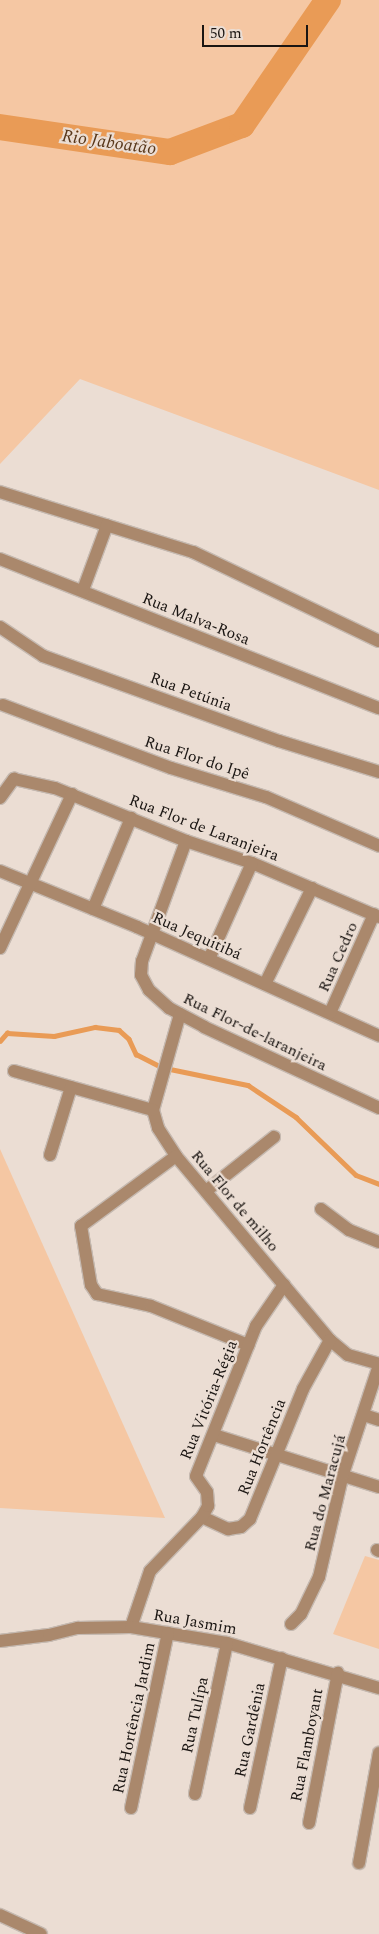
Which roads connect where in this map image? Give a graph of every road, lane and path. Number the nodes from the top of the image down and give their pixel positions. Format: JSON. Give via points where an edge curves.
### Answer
{"nodes":[{"id":1,"x":0,"y":492,"type":"edge"},
{"id":2,"x":107,"y":525,"type":"junction"},
{"id":3,"x":0,"y":559,"type":"edge"},
{"id":4,"x":83,"y":590,"type":"junction"},
{"id":5,"x":0,"y":627,"type":"edge"},
{"id":6,"x":379,"y":641,"type":"edge"},
{"id":7,"x":3,"y":705,"type":"dead end"},
{"id":8,"x":379,"y":708,"type":"edge"},
{"id":9,"x":379,"y":772,"type":"edge"},
{"id":10,"x":72,"y":794,"type":"junction"},
{"id":11,"x":0,"y":798,"type":"edge"},
{"id":12,"x":131,"y":818,"type":"junction"},
{"id":13,"x":186,"y":841,"type":"junction"},
{"id":14,"x":379,"y":846,"type":"edge"},
{"id":15,"x":252,"y":862,"type":"junction"},
{"id":16,"x":0,"y":871,"type":"edge"},
{"id":17,"x":28,"y":884,"type":"junction"},
{"id":18,"x":312,"y":888,"type":"junction"},
{"id":19,"x":93,"y":909,"type":"junction"},
{"id":20,"x":377,"y":915,"type":"edge"},
{"id":21,"x":150,"y":933,"type":"junction"},
{"id":22,"x":0,"y":948,"type":"edge"},
{"id":23,"x":209,"y":959,"type":"junction"},
{"id":24,"x":265,"y":984,"type":"junction"},
{"id":25,"x":330,"y":1013,"type":"junction"},
{"id":26,"x":180,"y":1014,"type":"junction"},
{"id":27,"x":379,"y":1036,"type":"edge"},
{"id":28,"x":14,"y":1071,"type":"dead end"},
{"id":29,"x":71,"y":1087,"type":"junction"},
{"id":30,"x":379,"y":1108,"type":"edge"},
{"id":31,"x":153,"y":1110,"type":"junction"},
{"id":32,"x":274,"y":1136,"type":"dead end"},
{"id":33,"x":50,"y":1156,"type":"dead end"},
{"id":34,"x":176,"y":1156,"type":"junction"},
{"id":35,"x":206,"y":1191,"type":"junction"},
{"id":36,"x":321,"y":1209,"type":"dead end"},
{"id":37,"x":379,"y":1242,"type":"edge"},
{"id":38,"x":284,"y":1285,"type":"junction"},
{"id":39,"x":330,"y":1340,"type":"junction"},
{"id":40,"x":248,"y":1345,"type":"junction"},
{"id":41,"x":379,"y":1365,"type":"edge"},
{"id":42,"x":364,"y":1415,"type":"junction"},
{"id":43,"x":379,"y":1420,"type":"edge"},
{"id":44,"x":214,"y":1435,"type":"junction"},
{"id":45,"x":277,"y":1457,"type":"junction"},
{"id":46,"x":343,"y":1474,"type":"junction"},
{"id":47,"x":379,"y":1487,"type":"edge"},
{"id":48,"x":202,"y":1517,"type":"junction"},
{"id":49,"x":291,"y":1624,"type":"dead end"},
{"id":50,"x":131,"y":1627,"type":"junction"},
{"id":51,"x":168,"y":1633,"type":"junction"},
{"id":52,"x":0,"y":1641,"type":"edge"},
{"id":53,"x":227,"y":1644,"type":"junction"},
{"id":54,"x":282,"y":1658,"type":"junction"},
{"id":55,"x":338,"y":1673,"type":"junction"},
{"id":56,"x":379,"y":1688,"type":"edge"},
{"id":57,"x":379,"y":1753,"type":"edge"},
{"id":58,"x":196,"y":1794,"type":"dead end"},
{"id":59,"x":131,"y":1808,"type":"dead end"},
{"id":60,"x":250,"y":1808,"type":"dead end"},
{"id":61,"x":309,"y":1823,"type":"dead end"},
{"id":62,"x":359,"y":1863,"type":"dead end"},
{"id":63,"x":0,"y":1915,"type":"edge"},
{"id":64,"x":41,"y":1934,"type":"edge"}],
"edges":[{"from":1,"to":2,"type":"street"},
{"from":2,"to":4,"type":"street"},
{"from":2,"to":6,"type":"street","via":[[217,562]]},
{"from":3,"to":4,"type":"street","name":"Rua Malva-Rosa"},
{"from":4,"to":8,"type":"street","name":"Rua Malva-Rosa"},
{"from":5,"to":9,"type":"street","name":"Rua Petúnia","via":[[43,656],[279,741]]},
{"from":7,"to":14,"type":"street","name":"Rua Flor do Ipê","via":[[171,768],[266,798]]},
{"from":10,"to":11,"type":"street","name":"Rua Flor de Laranjeira","via":[[34,781],[14,779]]},
{"from":10,"to":12,"type":"street","name":"Rua Flor de Laranjeira"},
{"from":10,"to":17,"type":"street"},
{"from":12,"to":13,"type":"street","name":"Rua Flor de Laranjeira"},
{"from":12,"to":19,"type":"street"},
{"from":13,"to":15,"type":"street","name":"Rua Flor de Laranjeira"},
{"from":13,"to":21,"type":"street","name":"Rua Flor-de-laranjeira"},
{"from":15,"to":18,"type":"street","name":"Rua Flor de Laranjeira"},
{"from":15,"to":23,"type":"street"},
{"from":16,"to":17,"type":"street","name":"Rua Jequitibá"},
{"from":17,"to":19,"type":"street","name":"Rua Jequitibá"},
{"from":17,"to":22,"type":"street"},
{"from":18,"to":20,"type":"street","name":"Rua Flor de Laranjeira"},
{"from":18,"to":24,"type":"street"},
{"from":19,"to":21,"type":"street","name":"Rua Jequitibá"},
{"from":20,"to":25,"type":"street","name":"Rua Cedro"},
{"from":21,"to":23,"type":"street","name":"Rua Jequitibá"},
{"from":21,"to":26,"type":"street","name":"Rua Flor-de-laranjeira","via":[[141,975],[149,990]]},
{"from":23,"to":24,"type":"street","name":"Rua Jequitibá"},
{"from":24,"to":25,"type":"street","name":"Rua Jequitibá"},
{"from":25,"to":27,"type":"street","name":"Rua Jequitibá"},
{"from":26,"to":30,"type":"street","name":"Rua Flor-de-laranjeira"},
{"from":26,"to":31,"type":"street"},
{"from":28,"to":29,"type":"street"},
{"from":29,"to":31,"type":"street"},
{"from":29,"to":33,"type":"street"},
{"from":31,"to":34,"type":"street","name":"Rua Flor de milho","via":[[158,1128]]},
{"from":32,"to":35,"type":"street","name":"Rua Flor de milho"},
{"from":34,"to":35,"type":"street","name":"Rua Flor de milho"},
{"from":34,"to":40,"type":"street","via":[[83,1222],[80,1231],[91,1285],[97,1294],[151,1306]]},
{"from":35,"to":38,"type":"street","name":"Rua Flor de milho"},
{"from":36,"to":37,"type":"street","via":[[349,1230]]},
{"from":38,"to":39,"type":"street","name":"Rua Flor de milho"},
{"from":38,"to":40,"type":"street","name":"Rua Vitória-Régia","via":[[270,1301]]},
{"from":39,"to":41,"type":"street","name":"Rua Flor de milho","via":[[348,1355]]},
{"from":39,"to":45,"type":"street","name":"Rua Hortência","via":[[303,1389]]},
{"from":40,"to":44,"type":"street","name":"Rua Vitória-Régia"},
{"from":41,"to":42,"type":"street","name":"Rua do Maracujá"},
{"from":42,"to":43,"type":"street"},
{"from":42,"to":46,"type":"street","name":"Rua do Maracujá"},
{"from":44,"to":45,"type":"street"},
{"from":44,"to":48,"type":"street","name":"Rua Vitória-Régia","via":[[196,1476],[208,1497]]},
{"from":45,"to":46,"type":"street"},
{"from":45,"to":48,"type":"street","name":"Rua Hortência","via":[[253,1512],[241,1527],[228,1529]]},
{"from":46,"to":47,"type":"street"},
{"from":46,"to":49,"type":"street","name":"Rua do Maracujá","via":[[319,1577],[306,1606]]},
{"from":48,"to":50,"type":"street","via":[[150,1571]]},
{"from":50,"to":51,"type":"street","name":"Rua Jasmim"},
{"from":50,"to":52,"type":"street","name":"Rua Jasmim","via":[[78,1628]]},
{"from":51,"to":53,"type":"street","name":"Rua Jasmim"},
{"from":51,"to":59,"type":"street","name":"Rua Hortência Jardim"},
{"from":53,"to":54,"type":"street","name":"Rua Jasmim"},
{"from":53,"to":58,"type":"street","name":"Rua Tulípa"},
{"from":54,"to":55,"type":"street","name":"Rua Jasmim"},
{"from":54,"to":60,"type":"street","name":"Rua Gardênia"},
{"from":55,"to":56,"type":"street","name":"Rua Jasmim"},
{"from":55,"to":61,"type":"street","name":"Rua Flamboyant"},
{"from":57,"to":62,"type":"street"},
{"from":63,"to":64,"type":"street"}]}
